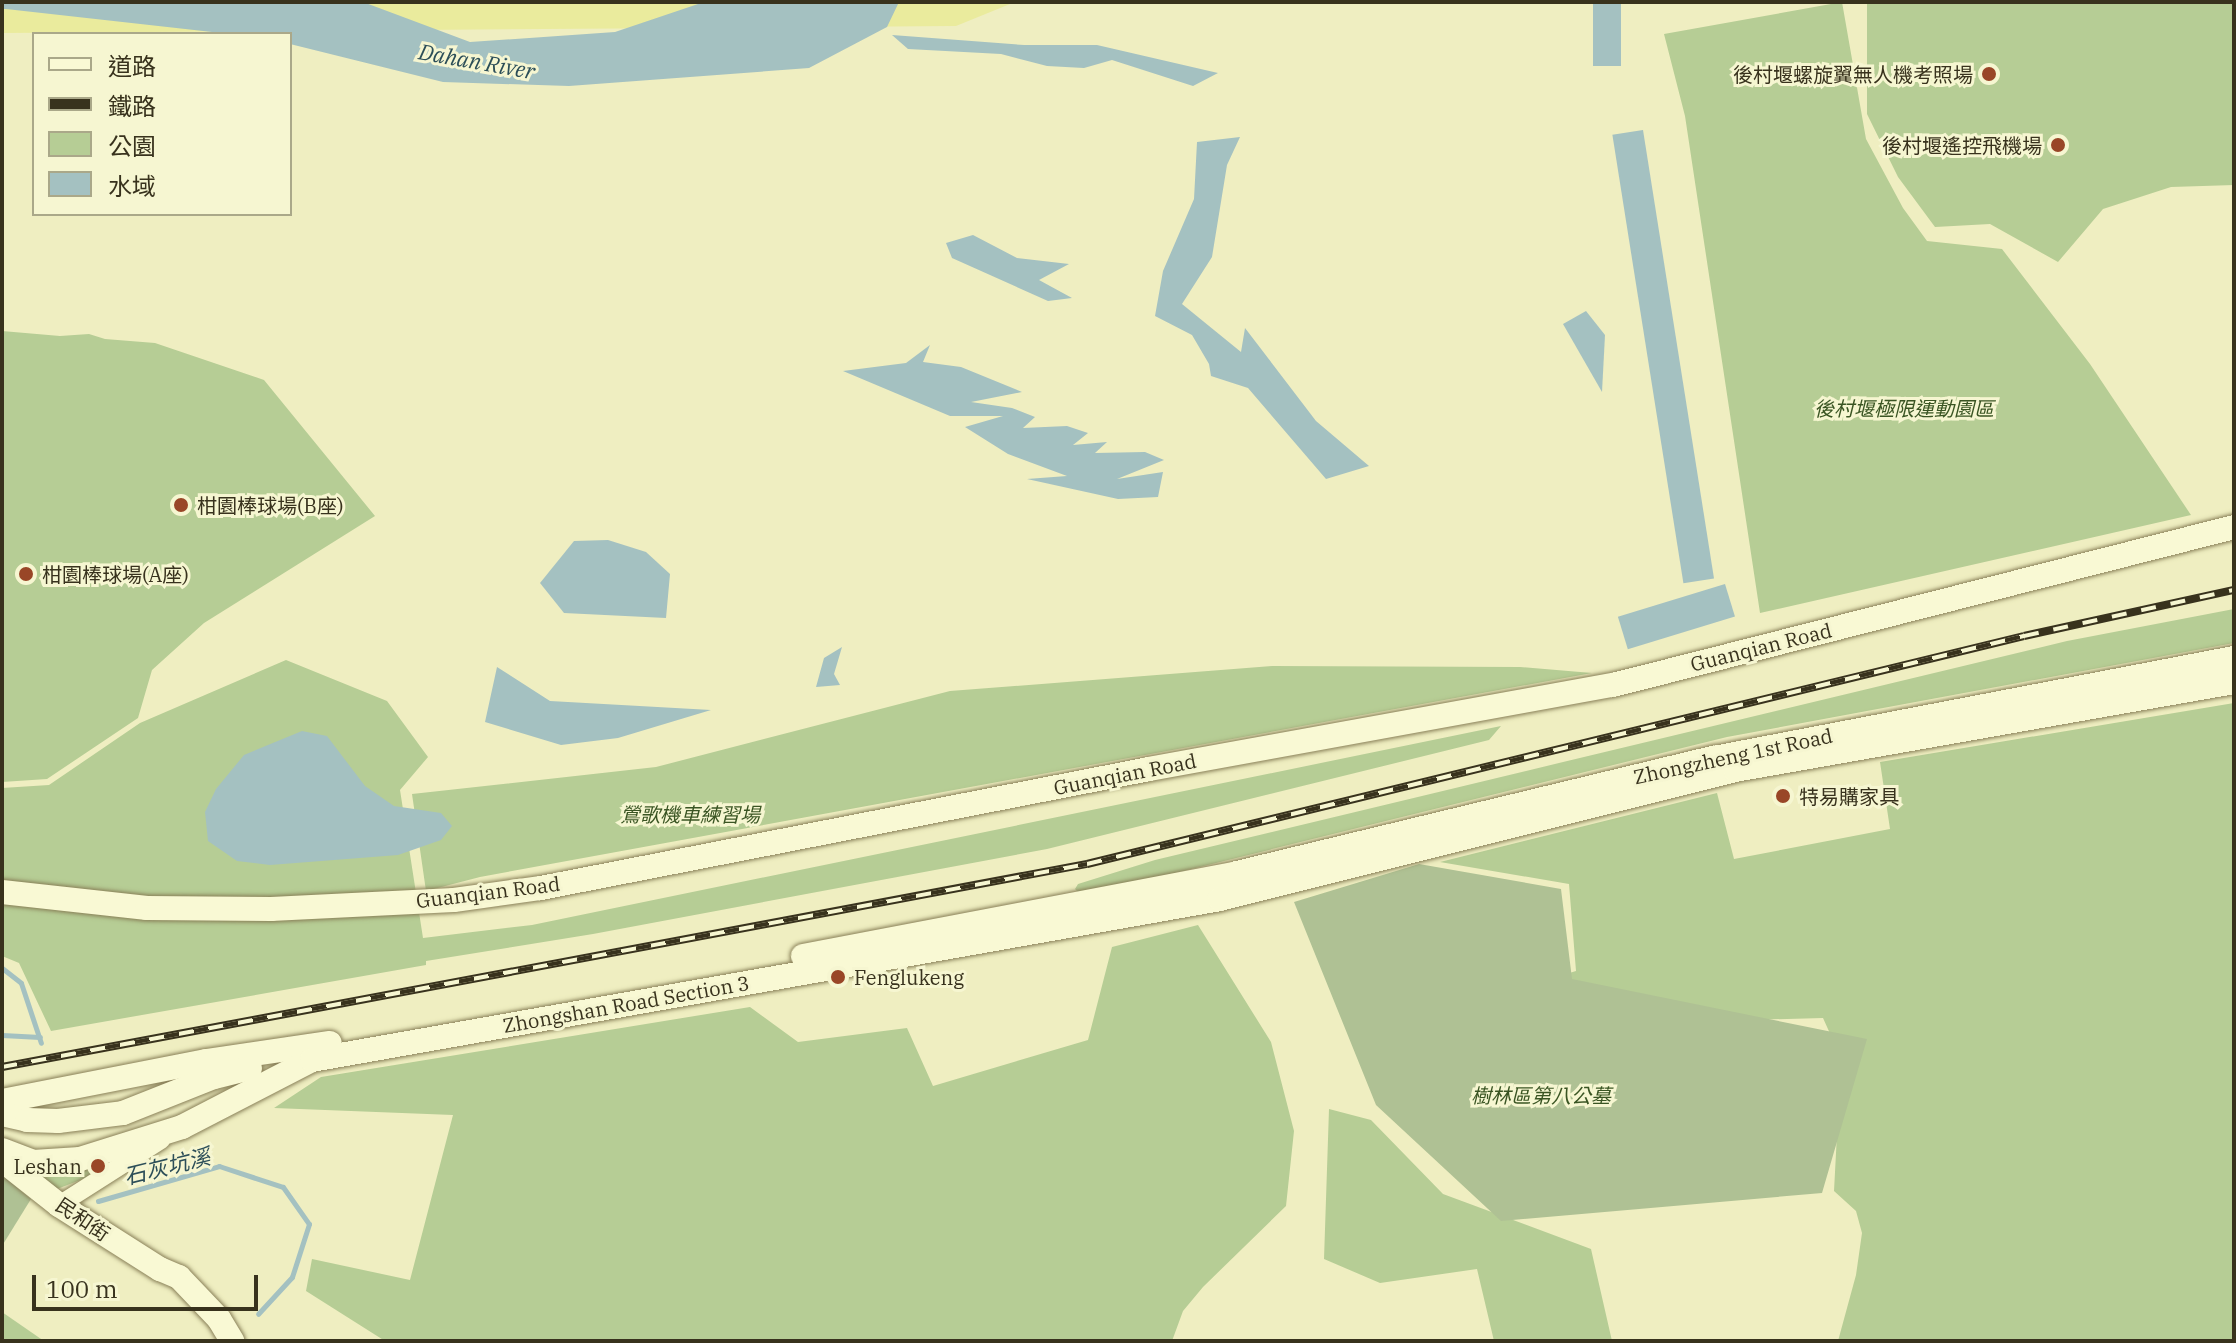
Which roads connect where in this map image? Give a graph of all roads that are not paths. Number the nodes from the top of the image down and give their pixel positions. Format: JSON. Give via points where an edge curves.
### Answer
{"nodes":[{"id":1,"x":2234,"y":527,"type":"edge"},
{"id":2,"x":2234,"y":658,"type":"edge"},
{"id":3,"x":2234,"y":682,"type":"edge"},
{"id":4,"x":1237,"y":873,"type":"joint"},
{"id":5,"x":1268,"y":889,"type":"joint"},
{"id":6,"x":2,"y":892,"type":"edge"},
{"id":7,"x":306,"y":1054,"type":"junction"},
{"id":8,"x":2,"y":1101,"type":"edge"},
{"id":9,"x":2,"y":1114,"type":"edge"},
{"id":10,"x":182,"y":1127,"type":"junction"},
{"id":11,"x":2,"y":1150,"type":"edge"},
{"id":12,"x":2,"y":1160,"type":"edge"},
{"id":13,"x":59,"y":1205,"type":"junction"},
{"id":14,"x":232,"y":1341,"type":"edge"}],
"edges":[{"from":1,"to":6,"type":"main road","name":"Guanqian Road","via":[[1613,685],[541,888],[454,900],[271,909],[147,908]]},
{"from":2,"to":4,"type":"main road","name":"Zhongzheng 1st Road","via":[[1714,758]]},
{"from":3,"to":5,"type":"main road","name":"Zhongzheng 1st Road","via":[[1735,770]]},
{"from":4,"to":7,"type":"main road","name":"Zhongshan Road Section 3"},
{"from":5,"to":7,"type":"main road","name":"Zhongshan Road Section 3"},
{"from":7,"to":8,"type":"main road","name":"Zhongshan Road Section 3","via":[[206,1061]]},
{"from":7,"to":9,"type":"main road","via":[[214,1077],[123,1113],[58,1121]]},
{"from":7,"to":10,"type":"main road","name":"Zhongshan Road Section 3"},
{"from":10,"to":11,"type":"main road","name":"Zhongshan Road Section 3","via":[[57,1162],[33,1162]]},
{"from":10,"to":13,"type":"street"},
{"from":12,"to":13,"type":"main road","name":"民和街"},
{"from":13,"to":14,"type":"main road","name":"民和街","via":[[179,1277],[219,1319]]}]}
